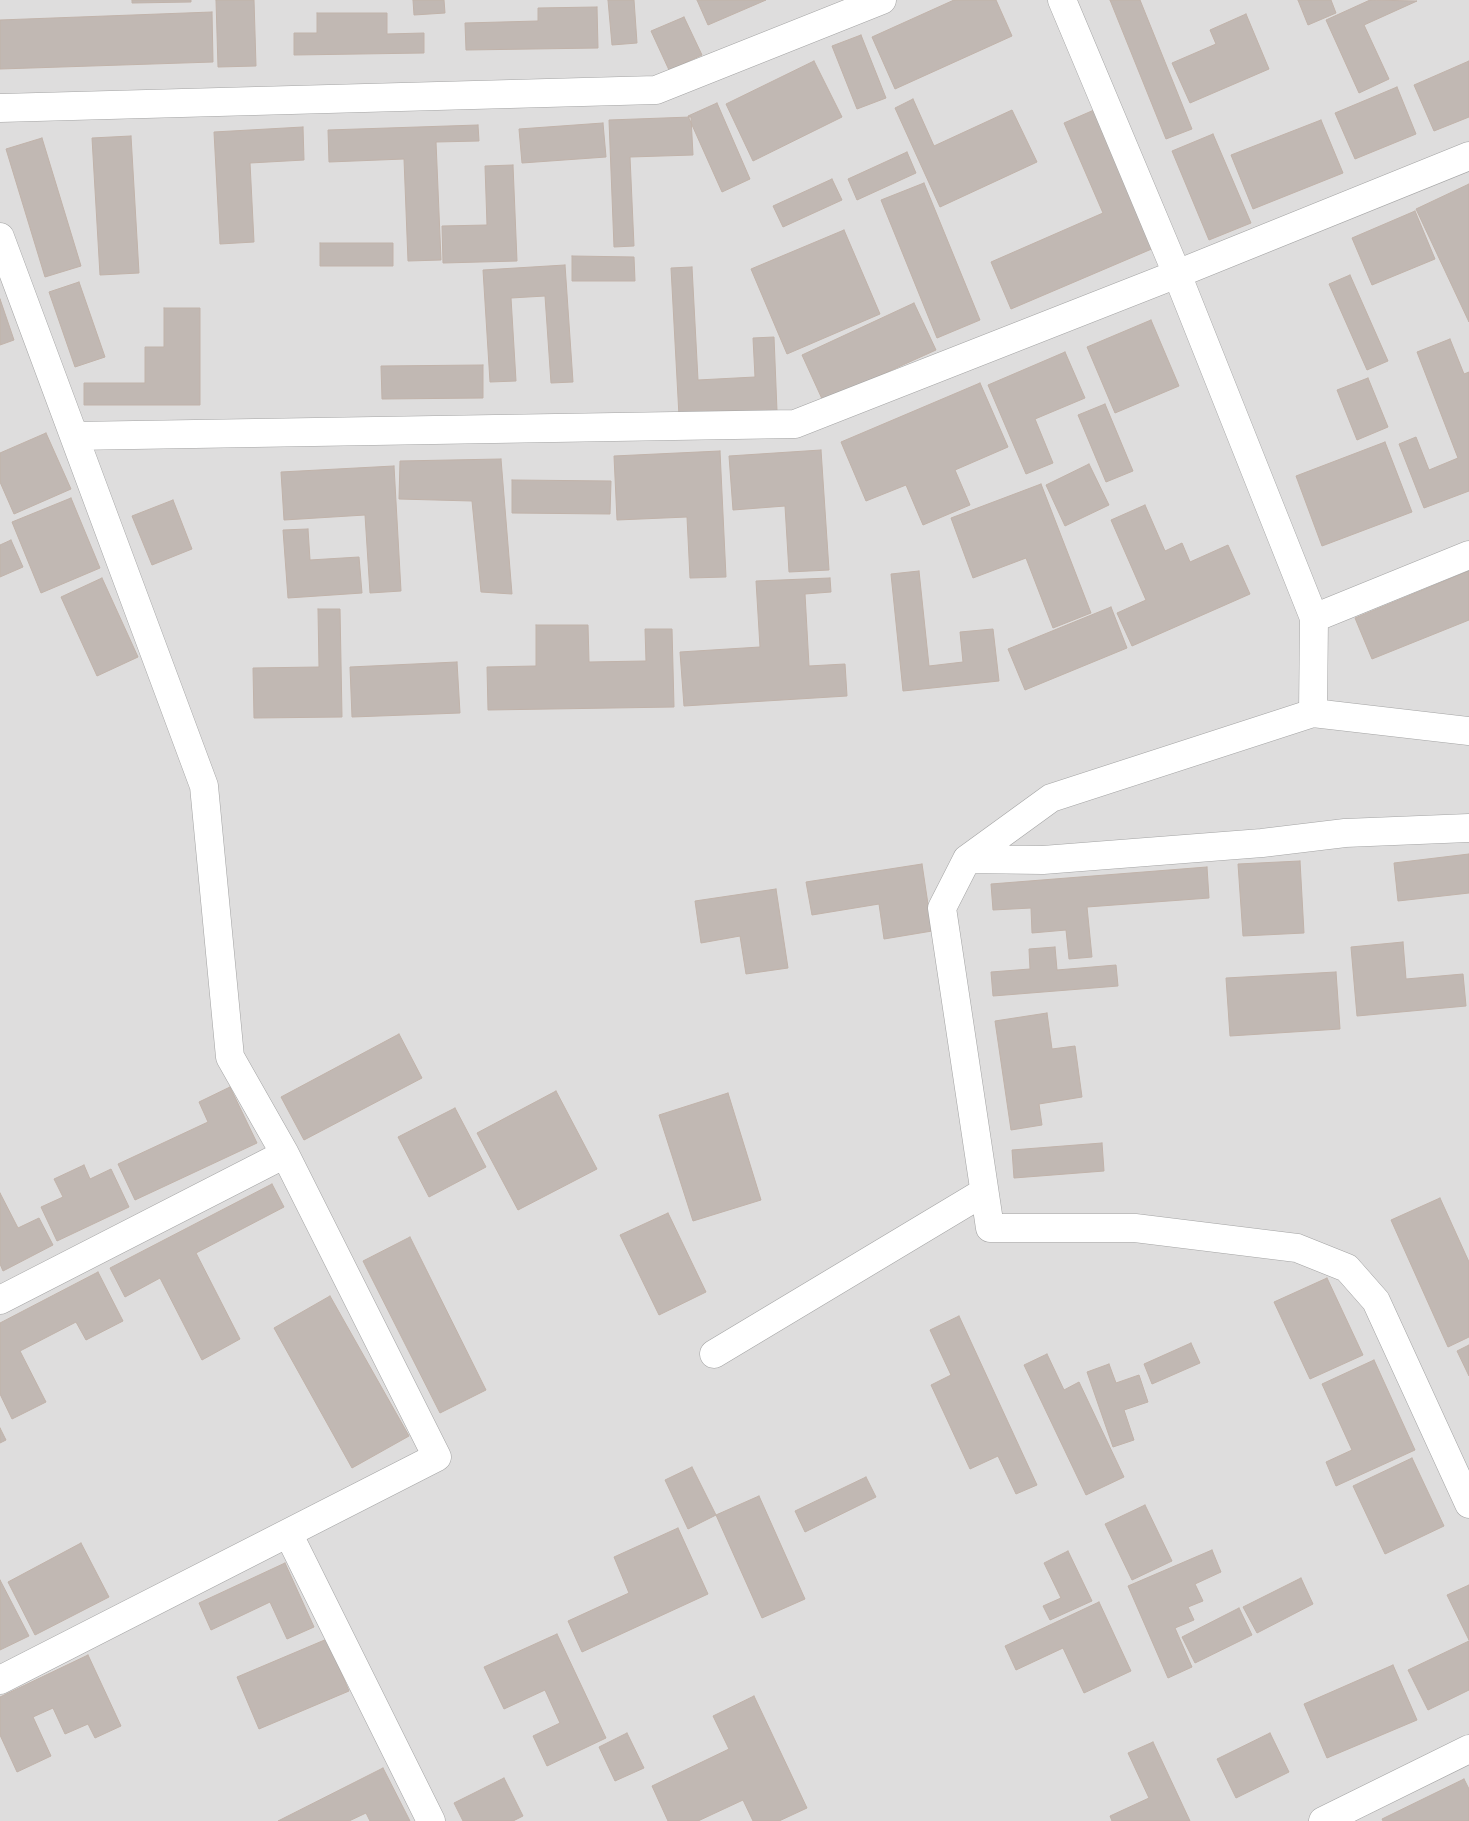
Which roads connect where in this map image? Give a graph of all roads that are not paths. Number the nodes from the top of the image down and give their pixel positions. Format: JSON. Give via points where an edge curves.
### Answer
{"nodes":[{"id":1,"x":882,"y":0,"type":"edge"},
{"id":2,"x":1062,"y":0,"type":"edge"},
{"id":3,"x":0,"y":108,"type":"edge"},
{"id":4,"x":1469,"y":156,"type":"edge"},
{"id":5,"x":0,"y":237,"type":"edge"},
{"id":6,"x":1177,"y":274,"type":"junction"},
{"id":7,"x":74,"y":436,"type":"junction"},
{"id":8,"x":1469,"y":555,"type":"edge"},
{"id":9,"x":1314,"y":618,"type":"junction"},
{"id":10,"x":1313,"y":713,"type":"junction"},
{"id":11,"x":1469,"y":731,"type":"edge"},
{"id":12,"x":1469,"y":828,"type":"edge"},
{"id":13,"x":967,"y":859,"type":"junction"},
{"id":14,"x":284,"y":1154,"type":"junction"},
{"id":15,"x":984,"y":1192,"type":"junction"},
{"id":16,"x":0,"y":1300,"type":"edge"},
{"id":17,"x":714,"y":1354,"type":"dead end"},
{"id":18,"x":1469,"y":1504,"type":"edge"},
{"id":19,"x":288,"y":1533,"type":"junction"},
{"id":20,"x":0,"y":1680,"type":"edge"},
{"id":21,"x":1469,"y":1749,"type":"edge"},
{"id":22,"x":431,"y":1821,"type":"edge"},
{"id":23,"x":1323,"y":1821,"type":"edge"}],
"edges":[{"from":1,"to":3,"type":"street","via":[[656,90]]},
{"from":2,"to":6,"type":"street"},
{"from":4,"to":6,"type":"street"},
{"from":5,"to":7,"type":"street"},
{"from":6,"to":7,"type":"street","via":[[795,424]]},
{"from":6,"to":9,"type":"street"},
{"from":7,"to":14,"type":"street","via":[[204,786],[230,1057]]},
{"from":8,"to":9,"type":"street"},
{"from":9,"to":10,"type":"street"},
{"from":10,"to":11,"type":"street"},
{"from":10,"to":13,"type":"street","via":[[1050,798]]},
{"from":12,"to":13,"type":"street","via":[[1345,833],[1262,843],[1043,860]]},
{"from":13,"to":15,"type":"street","via":[[942,908]]},
{"from":14,"to":16,"type":"street"},
{"from":14,"to":19,"type":"street","via":[[437,1458]]},
{"from":15,"to":17,"type":"street"},
{"from":15,"to":18,"type":"street","via":[[990,1228],[1135,1228],[1297,1248],[1347,1268],[1376,1301]]},
{"from":19,"to":20,"type":"street"},
{"from":19,"to":22,"type":"street"},
{"from":21,"to":23,"type":"street"}]}
